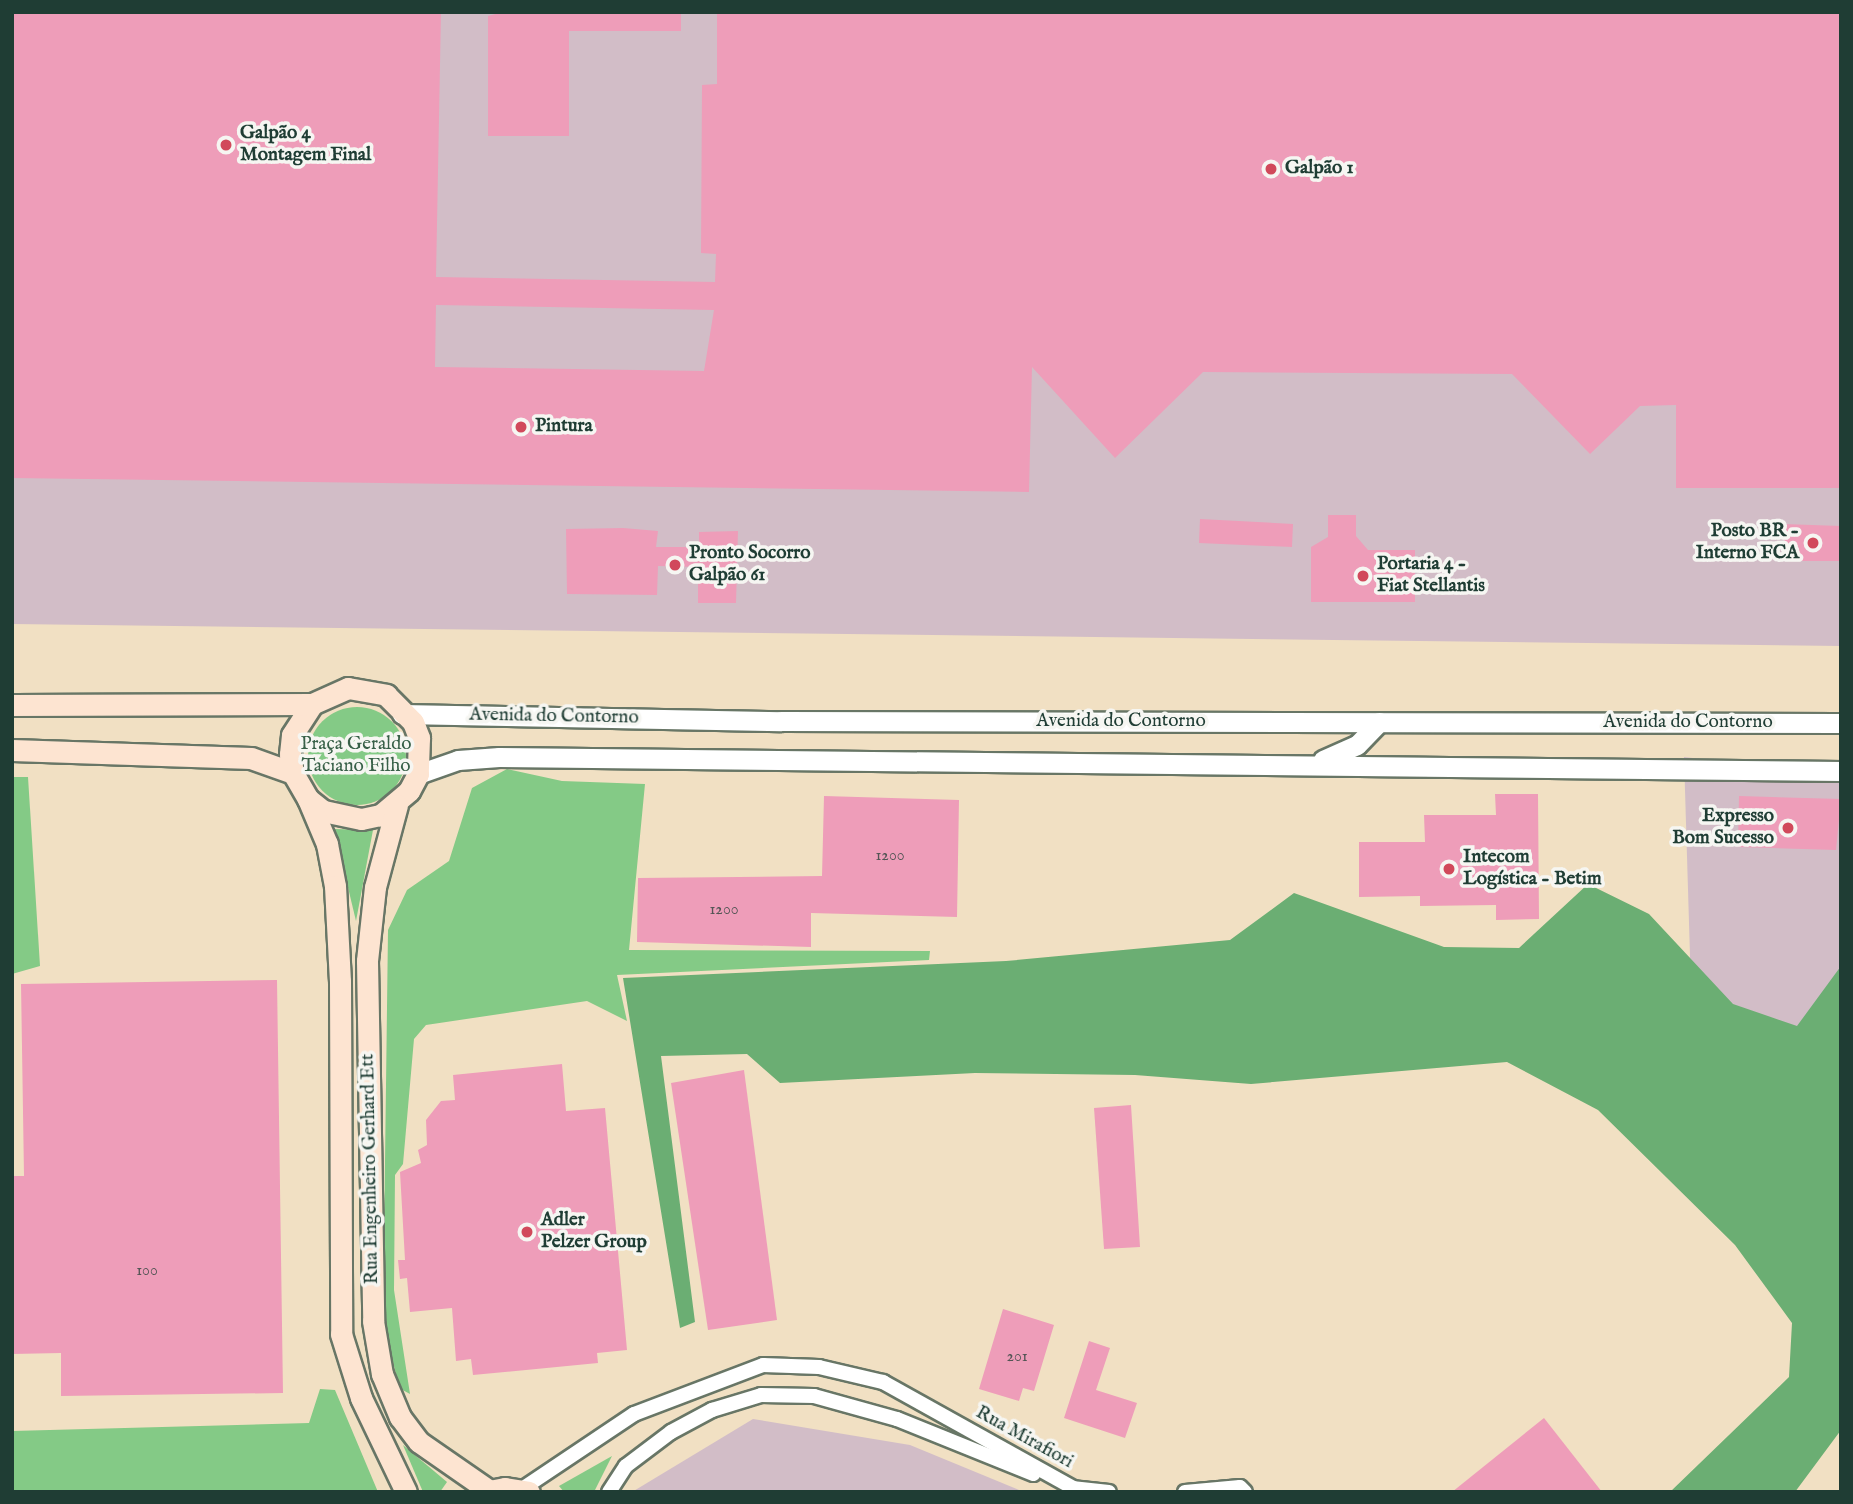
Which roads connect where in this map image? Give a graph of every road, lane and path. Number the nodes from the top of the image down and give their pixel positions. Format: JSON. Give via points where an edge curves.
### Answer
{"nodes":[{"id":1,"x":312,"y":704,"type":"junction"},
{"id":2,"x":12,"y":705,"type":"edge"},
{"id":3,"x":401,"y":714,"type":"junction"},
{"id":4,"x":1379,"y":722,"type":"junction"},
{"id":5,"x":1841,"y":723,"type":"edge"},
{"id":6,"x":12,"y":750,"type":"edge"},
{"id":7,"x":1309,"y":764,"type":"junction"},
{"id":8,"x":1841,"y":771,"type":"edge"},
{"id":9,"x":293,"y":773,"type":"junction"},
{"id":10,"x":418,"y":775,"type":"junction"},
{"id":11,"x":308,"y":799,"type":"junction"},
{"id":12,"x":397,"y":805,"type":"junction"},
{"id":13,"x":526,"y":1490,"type":"edge"},
{"id":14,"x":1079,"y":1490,"type":"edge"},
{"id":15,"x":486,"y":1491,"type":"edge"},
{"id":16,"x":406,"y":1492,"type":"edge"},
{"id":17,"x":609,"y":1492,"type":"edge"},
{"id":18,"x":1109,"y":1492,"type":"edge"},
{"id":19,"x":1185,"y":1492,"type":"edge"},
{"id":20,"x":1245,"y":1492,"type":"edge"}],
"edges":[{"from":1,"to":2,"type":"main road"},
{"from":1,"to":3,"type":"main road","via":[[338,691],[368,689],[386,695]]},
{"from":1,"to":9,"type":"main road","via":[[292,735]]},
{"from":3,"to":4,"type":"street","name":"Avenida do Contorno","via":[[781,721]]},
{"from":3,"to":10,"type":"main road","via":[[412,722],[419,738]]},
{"from":4,"to":5,"type":"street","name":"Avenida do Contorno"},
{"from":4,"to":7,"type":"street","via":[[1357,745]]},
{"from":6,"to":9,"type":"main road","via":[[251,758]]},
{"from":7,"to":8,"type":"street","name":"Avenida do Contorno"},
{"from":7,"to":10,"type":"street","name":"Avenida do Contorno","via":[[499,757],[458,760]]},
{"from":9,"to":11,"type":"main road"},
{"from":10,"to":12,"type":"main road"},
{"from":11,"to":12,"type":"main road","via":[[323,811],[361,819]]},
{"from":11,"to":16,"type":"main road","name":"Rua Engenheiro Gerhard Ett","via":[[327,844],[335,886],[340,981],[341,1334],[361,1398]]},
{"from":12,"to":15,"type":"main road","name":"Rua Engenheiro Gerhard Ett","via":[[375,887],[368,961],[373,1321],[382,1374],[400,1417],[419,1441]]},
{"from":13,"to":14,"type":"street","name":"Rua Mirafiori","via":[[634,1414],[763,1365],[819,1367],[883,1381]]},
{"from":13,"to":15,"type":"main road"},
{"from":14,"to":17,"type":"street","name":"Rua Mirafiori","via":[[897,1419],[814,1396],[761,1395],[712,1410],[671,1432],[626,1466]]},
{"from":14,"to":18,"type":"street"},
{"from":19,"to":20,"type":"street","via":[[1240,1487]]}]}
